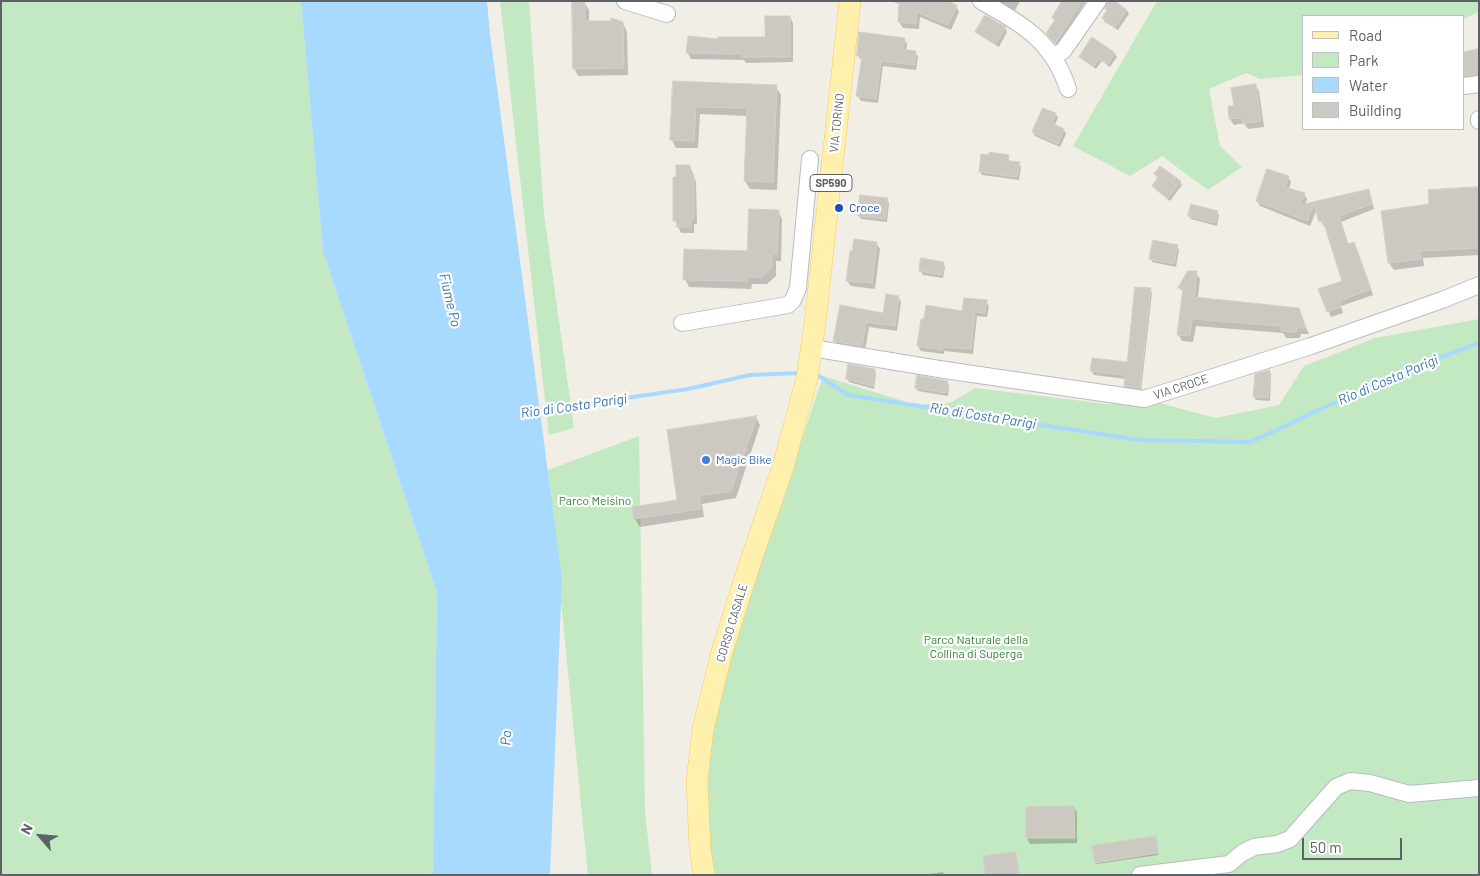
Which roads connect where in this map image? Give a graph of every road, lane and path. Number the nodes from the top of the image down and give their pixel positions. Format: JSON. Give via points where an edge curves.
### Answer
{"nodes":[{"id":1,"x":625,"y":1,"type":"edge"},
{"id":2,"x":850,"y":1,"type":"edge"},
{"id":3,"x":981,"y":1,"type":"edge"},
{"id":4,"x":1098,"y":1,"type":"edge"},
{"id":5,"x":667,"y":14,"type":"dead end"},
{"id":6,"x":1053,"y":56,"type":"junction"},
{"id":7,"x":1479,"y":84,"type":"edge"},
{"id":8,"x":1465,"y":86,"type":"edge"},
{"id":9,"x":1068,"y":90,"type":"dead end"},
{"id":10,"x":810,"y":159,"type":"dead end"},
{"id":11,"x":806,"y":210,"type":"junction"},
{"id":12,"x":827,"y":211,"type":"junction"},
{"id":13,"x":1479,"y":285,"type":"edge"},
{"id":14,"x":682,"y":324,"type":"dead end"},
{"id":15,"x":810,"y":363,"type":"junction"},
{"id":16,"x":1479,"y":788,"type":"edge"},
{"id":17,"x":704,"y":875,"type":"edge"},
{"id":18,"x":1140,"y":875,"type":"edge"}],
"edges":[{"from":1,"to":5,"type":"street"},
{"from":2,"to":12,"type":"main road","name":"VIA TORINO","number":"SP590"},
{"from":3,"to":6,"type":"street","via":[[1022,25]]},
{"from":4,"to":6,"type":"street","via":[[1063,51]]},
{"from":6,"to":9,"type":"street"},
{"from":7,"to":8,"type":"street"},
{"from":10,"to":11,"type":"street"},
{"from":11,"to":12,"type":"street"},
{"from":11,"to":14,"type":"street","via":[[798,288],[788,306],[756,314]]},
{"from":12,"to":15,"type":"main road","name":"VIA TORINO","number":"SP590"},
{"from":13,"to":15,"type":"street","name":"VIA CROCE","via":[[1311,346],[1144,398],[945,370]]},
{"from":15,"to":17,"type":"main road","name":"CORSO CASALE","number":"SP590","via":[[780,476],[721,655],[703,729],[697,781]]},
{"from":16,"to":18,"type":"street","via":[[1408,794],[1350,781],[1336,787],[1290,839],[1254,847],[1228,864]]}]}
